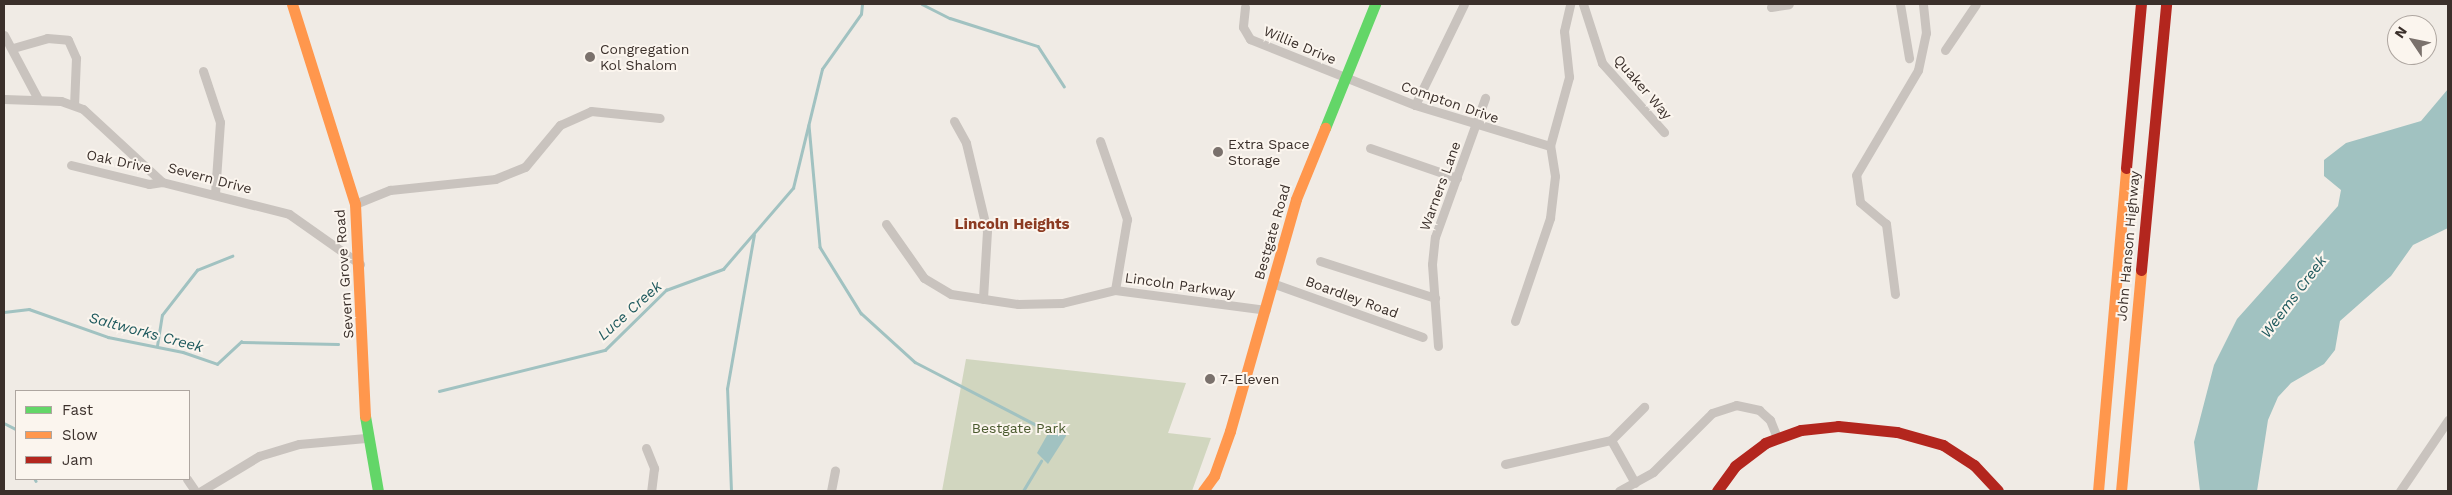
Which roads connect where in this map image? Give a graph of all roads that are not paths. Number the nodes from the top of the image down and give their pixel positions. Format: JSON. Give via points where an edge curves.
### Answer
{"nodes":[{"id":1,"x":292,"y":4,"type":"edge"},
{"id":2,"x":1375,"y":4,"type":"edge"},
{"id":3,"x":1464,"y":4,"type":"edge"},
{"id":4,"x":1570,"y":4,"type":"edge"},
{"id":5,"x":1583,"y":4,"type":"edge"},
{"id":6,"x":1789,"y":4,"type":"edge"},
{"id":7,"x":1900,"y":4,"type":"edge"},
{"id":8,"x":1923,"y":4,"type":"edge"},
{"id":9,"x":1976,"y":4,"type":"edge"},
{"id":10,"x":2140,"y":4,"type":"edge"},
{"id":11,"x":2166,"y":4,"type":"edge"},
{"id":12,"x":1245,"y":7,"type":"dead end"},
{"id":13,"x":1771,"y":7,"type":"dead end"},
{"id":14,"x":4,"y":35,"type":"edge"},
{"id":15,"x":13,"y":48,"type":"junction"},
{"id":16,"x":1945,"y":50,"type":"dead end"},
{"id":17,"x":1909,"y":58,"type":"dead end"},
{"id":18,"x":203,"y":71,"type":"dead end"},
{"id":19,"x":1344,"y":79,"type":"junction"},
{"id":20,"x":1484,"y":98,"type":"dead end"},
{"id":21,"x":38,"y":99,"type":"junction"},
{"id":22,"x":4,"y":100,"type":"edge"},
{"id":23,"x":1415,"y":104,"type":"junction"},
{"id":24,"x":74,"y":106,"type":"junction"},
{"id":25,"x":660,"y":118,"type":"dead end"},
{"id":26,"x":954,"y":121,"type":"dead end"},
{"id":27,"x":1476,"y":126,"type":"junction"},
{"id":28,"x":1664,"y":132,"type":"dead end"},
{"id":29,"x":1100,"y":141,"type":"dead end"},
{"id":30,"x":1550,"y":146,"type":"junction"},
{"id":31,"x":1370,"y":148,"type":"dead end"},
{"id":32,"x":71,"y":165,"type":"dead end"},
{"id":33,"x":1457,"y":178,"type":"junction"},
{"id":34,"x":162,"y":182,"type":"junction"},
{"id":35,"x":215,"y":193,"type":"junction"},
{"id":36,"x":355,"y":204,"type":"junction"},
{"id":37,"x":886,"y":224,"type":"dead end"},
{"id":38,"x":1320,"y":261,"type":"dead end"},
{"id":39,"x":361,"y":264,"type":"junction"},
{"id":40,"x":1272,"y":284,"type":"junction"},
{"id":41,"x":1115,"y":290,"type":"junction"},
{"id":42,"x":1895,"y":294,"type":"dead end"},
{"id":43,"x":1435,"y":298,"type":"junction"},
{"id":44,"x":983,"y":299,"type":"junction"},
{"id":45,"x":1266,"y":310,"type":"junction"},
{"id":46,"x":1515,"y":321,"type":"dead end"},
{"id":47,"x":1423,"y":337,"type":"dead end"},
{"id":48,"x":1438,"y":346,"type":"dead end"},
{"id":49,"x":1644,"y":407,"type":"dead end"},
{"id":50,"x":2448,"y":420,"type":"edge"},
{"id":51,"x":1777,"y":437,"type":"junction"},
{"id":52,"x":366,"y":438,"type":"junction"},
{"id":53,"x":1611,"y":440,"type":"junction"},
{"id":54,"x":646,"y":448,"type":"dead end"},
{"id":55,"x":1506,"y":464,"type":"dead end"},
{"id":56,"x":835,"y":470,"type":"dead end"},
{"id":57,"x":1214,"y":476,"type":"junction"},
{"id":58,"x":188,"y":480,"type":"edge"},
{"id":59,"x":1635,"y":483,"type":"junction"},
{"id":60,"x":2122,"y":487,"type":"edge"},
{"id":61,"x":195,"y":491,"type":"edge"},
{"id":62,"x":201,"y":491,"type":"edge"},
{"id":63,"x":378,"y":491,"type":"edge"},
{"id":64,"x":651,"y":491,"type":"edge"},
{"id":65,"x":831,"y":491,"type":"edge"},
{"id":66,"x":1203,"y":491,"type":"edge"},
{"id":67,"x":1214,"y":491,"type":"edge"},
{"id":68,"x":1619,"y":491,"type":"edge"},
{"id":69,"x":1717,"y":491,"type":"edge"},
{"id":70,"x":1998,"y":491,"type":"edge"},
{"id":71,"x":2098,"y":491,"type":"edge"},
{"id":72,"x":2400,"y":491,"type":"edge"}],
"edges":[{"from":1,"to":36,"type":"main road","name":"Severn Grove Road"},
{"from":2,"to":19,"type":"main road","name":"Bestgate Road"},
{"from":3,"to":23,"type":"street"},
{"from":4,"to":30,"type":"street","via":[[1564,31],[1569,77]]},
{"from":5,"to":28,"type":"street","name":"Quaker Way","via":[[1602,63]]},
{"from":6,"to":13,"type":"street"},
{"from":7,"to":17,"type":"street"},
{"from":8,"to":42,"type":"street","via":[[1926,33],[1918,70],[1856,175],[1860,202],[1886,224]]},
{"from":9,"to":16,"type":"street"},
{"from":10,"to":71,"type":"main road","name":"John Hanson Highway"},
{"from":11,"to":60,"type":"main road","name":"John Hanson Highway"},
{"from":12,"to":19,"type":"street","name":"Willie Drive","via":[[1243,27],[1250,39]]},
{"from":14,"to":15,"type":"street"},
{"from":15,"to":21,"type":"street"},
{"from":15,"to":24,"type":"street","via":[[47,38],[68,40],[76,58]]},
{"from":18,"to":35,"type":"street","via":[[220,122]]},
{"from":19,"to":23,"type":"street","name":"Compton Drive"},
{"from":19,"to":40,"type":"main road","name":"Bestgate Road","via":[[1314,152]]},
{"from":20,"to":27,"type":"street","name":"Warners Lane"},
{"from":21,"to":22,"type":"street","name":"Severn Drive"},
{"from":21,"to":24,"type":"street","name":"Severn Drive"},
{"from":23,"to":27,"type":"street","name":"Compton Drive"},
{"from":24,"to":34,"type":"street","name":"Severn Drive","via":[[83,109]]},
{"from":25,"to":36,"type":"street","via":[[591,111],[560,125],[525,167],[503,176],[390,190]]},
{"from":26,"to":44,"type":"street","via":[[966,143],[987,230]]},
{"from":27,"to":30,"type":"street","name":"Compton Drive"},
{"from":27,"to":33,"type":"street","name":"Warners Lane"},
{"from":29,"to":41,"type":"street","via":[[1127,219]]},
{"from":30,"to":46,"type":"street","via":[[1555,176],[1550,218]]},
{"from":31,"to":33,"type":"street"},
{"from":32,"to":34,"type":"street","name":"Oak Drive","via":[[149,184]]},
{"from":33,"to":43,"type":"street","name":"Warners Lane","via":[[1435,237],[1432,264]]},
{"from":34,"to":35,"type":"street","name":"Severn Drive"},
{"from":35,"to":39,"type":"street","name":"Severn Drive","via":[[289,214]]},
{"from":36,"to":39,"type":"main road","name":"Severn Grove Road"},
{"from":37,"to":44,"type":"street","name":"Lincoln Parkway","via":[[924,278],[951,294]]},
{"from":38,"to":43,"type":"street"},
{"from":39,"to":52,"type":"main road","name":"Severn Grove Road"},
{"from":40,"to":45,"type":"main road","name":"Bestgate Road"},
{"from":40,"to":47,"type":"street","name":"Boardley Road"},
{"from":41,"to":44,"type":"street","name":"Lincoln Parkway","via":[[1062,303],[1018,304]]},
{"from":41,"to":45,"type":"street","name":"Lincoln Parkway"},
{"from":43,"to":48,"type":"street","name":"Warners Lane"},
{"from":45,"to":57,"type":"main road","name":"Bestgate Road"},
{"from":49,"to":53,"type":"street"},
{"from":50,"to":72,"type":"street"},
{"from":51,"to":59,"type":"street","via":[[1770,420],[1759,410],[1736,405],[1712,412],[1653,472]]},
{"from":51,"to":69,"type":"main road","via":[[1744,458]]},
{"from":51,"to":70,"type":"main road","via":[[1838,426],[1922,437],[1968,460]]},
{"from":52,"to":62,"type":"street","via":[[299,444],[259,456]]},
{"from":52,"to":63,"type":"main road","name":"Severn Grove Road"},
{"from":53,"to":55,"type":"street"},
{"from":53,"to":59,"type":"street"},
{"from":54,"to":64,"type":"street","via":[[654,468]]},
{"from":56,"to":65,"type":"street"},
{"from":57,"to":66,"type":"main road","name":"Bestgate Road"},
{"from":57,"to":67,"type":"main road","name":"Bestgate Road"},
{"from":58,"to":61,"type":"street"},
{"from":59,"to":68,"type":"street"}]}
